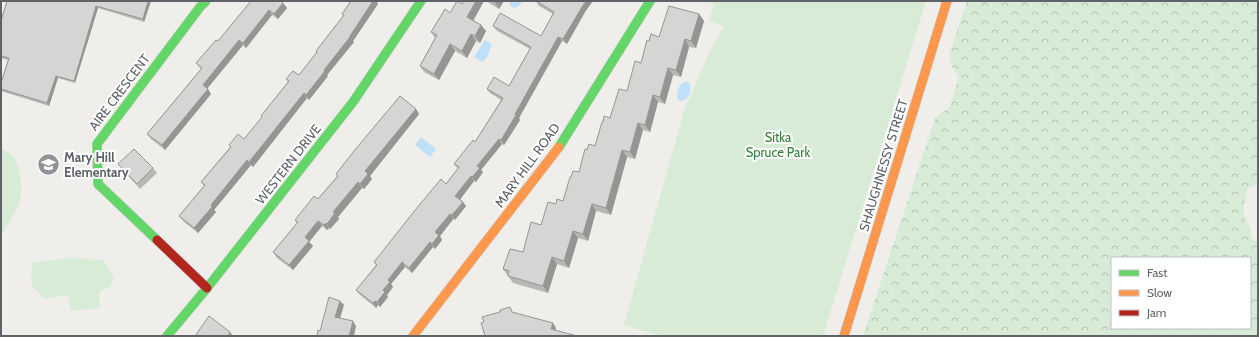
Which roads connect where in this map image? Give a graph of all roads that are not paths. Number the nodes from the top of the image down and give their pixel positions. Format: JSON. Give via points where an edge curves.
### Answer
{"nodes":[{"id":1,"x":206,"y":1,"type":"edge"},
{"id":2,"x":421,"y":1,"type":"edge"},
{"id":3,"x":650,"y":1,"type":"edge"},
{"id":4,"x":947,"y":1,"type":"edge"},
{"id":5,"x":207,"y":288,"type":"junction"},
{"id":6,"x":167,"y":336,"type":"edge"},
{"id":7,"x":413,"y":336,"type":"edge"},
{"id":8,"x":844,"y":336,"type":"edge"}],
"edges":[{"from":1,"to":5,"type":"street","name":"AIRE CRESCENT","via":[[97,144],[98,184]]},
{"from":2,"to":5,"type":"street","name":"WESTERN DRIVE","via":[[353,102]]},
{"from":3,"to":7,"type":"street","name":"MARY HILL ROAD","via":[[556,152]]},
{"from":4,"to":8,"type":"street","name":"SHAUGHNESSY STREET"},
{"from":5,"to":6,"type":"street","name":"WESTERN DRIVE"}]}
